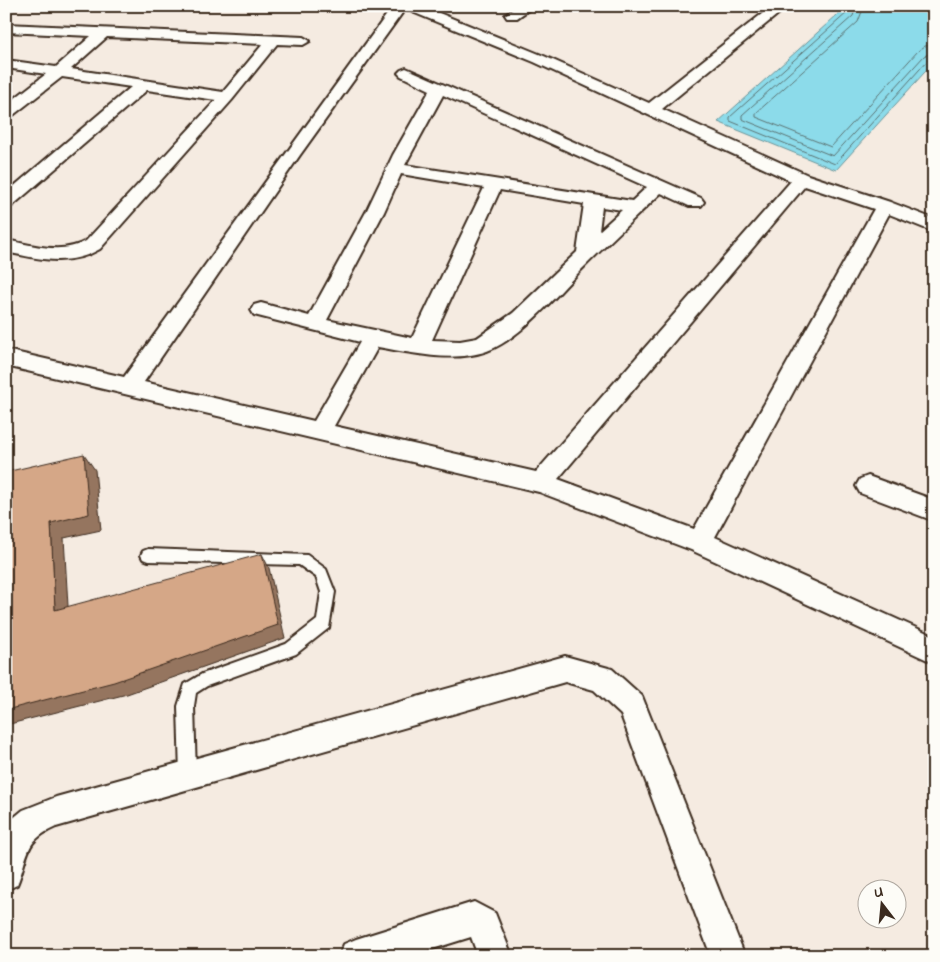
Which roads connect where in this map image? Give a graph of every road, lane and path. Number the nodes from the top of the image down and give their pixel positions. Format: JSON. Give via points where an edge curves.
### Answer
{"nodes":[{"id":1,"x":400,"y":6,"type":"edge"},
{"id":2,"x":409,"y":6,"type":"edge"},
{"id":3,"x":527,"y":6,"type":"edge"},
{"id":4,"x":780,"y":6,"type":"edge"},
{"id":5,"x":512,"y":15,"type":"dead end"},
{"id":6,"x":6,"y":28,"type":"edge"},
{"id":7,"x":22,"y":28,"type":"junction"},
{"id":8,"x":104,"y":32,"type":"junction"},
{"id":9,"x":273,"y":40,"type":"junction"},
{"id":10,"x":6,"y":41,"type":"edge"},
{"id":11,"x":303,"y":41,"type":"dead end"},
{"id":12,"x":6,"y":64,"type":"edge"},
{"id":13,"x":60,"y":71,"type":"junction"},
{"id":14,"x":406,"y":73,"type":"dead end"},
{"id":15,"x":143,"y":85,"type":"junction"},
{"id":16,"x":439,"y":88,"type":"junction"},
{"id":17,"x":227,"y":97,"type":"junction"},
{"id":18,"x":652,"y":109,"type":"junction"},
{"id":19,"x":6,"y":113,"type":"edge"},
{"id":20,"x":395,"y":168,"type":"junction"},
{"id":21,"x":802,"y":179,"type":"junction"},
{"id":22,"x":494,"y":184,"type":"junction"},
{"id":23,"x":659,"y":186,"type":"junction"},
{"id":24,"x":594,"y":200,"type":"junction"},
{"id":25,"x":6,"y":202,"type":"edge"},
{"id":26,"x":695,"y":202,"type":"dead end"},
{"id":27,"x":884,"y":206,"type":"junction"},
{"id":28,"x":636,"y":207,"type":"junction"},
{"id":29,"x":934,"y":226,"type":"edge"},
{"id":30,"x":6,"y":246,"type":"edge"},
{"id":31,"x":586,"y":254,"type":"junction"},
{"id":32,"x":261,"y":310,"type":"dead end"},
{"id":33,"x":315,"y":323,"type":"junction"},
{"id":34,"x":374,"y":338,"type":"junction"},
{"id":35,"x":419,"y":345,"type":"junction"},
{"id":36,"x":6,"y":358,"type":"edge"},
{"id":37,"x":129,"y":387,"type":"junction"},
{"id":38,"x":320,"y":431,"type":"junction"},
{"id":39,"x":541,"y":483,"type":"junction"},
{"id":40,"x":868,"y":486,"type":"dead end"},
{"id":41,"x":933,"y":509,"type":"edge"},
{"id":42,"x":700,"y":542,"type":"junction"},
{"id":43,"x":148,"y":555,"type":"dead end"},
{"id":44,"x":934,"y":650,"type":"edge"},
{"id":45,"x":188,"y":775,"type":"junction"},
{"id":46,"x":6,"y":874,"type":"edge"},
{"id":47,"x":356,"y":956,"type":"edge"},
{"id":48,"x":495,"y":956,"type":"edge"},
{"id":49,"x":728,"y":956,"type":"edge"}],
"edges":[{"from":1,"to":37,"type":"street"},
{"from":2,"to":18,"type":"street"},
{"from":3,"to":5,"type":"street"},
{"from":4,"to":18,"type":"street"},
{"from":6,"to":7,"type":"street"},
{"from":7,"to":8,"type":"street"},
{"from":7,"to":10,"type":"street"},
{"from":8,"to":9,"type":"street"},
{"from":8,"to":13,"type":"street"},
{"from":9,"to":11,"type":"street"},
{"from":9,"to":17,"type":"street"},
{"from":12,"to":13,"type":"street"},
{"from":13,"to":15,"type":"street"},
{"from":13,"to":19,"type":"street"},
{"from":14,"to":16,"type":"street"},
{"from":15,"to":17,"type":"street"},
{"from":15,"to":25,"type":"street"},
{"from":16,"to":20,"type":"street"},
{"from":16,"to":23,"type":"street"},
{"from":17,"to":30,"type":"street","via":[[87,250],[59,256]]},
{"from":18,"to":21,"type":"street"},
{"from":20,"to":22,"type":"street"},
{"from":20,"to":33,"type":"street"},
{"from":21,"to":27,"type":"street"},
{"from":21,"to":39,"type":"street"},
{"from":22,"to":24,"type":"street"},
{"from":22,"to":35,"type":"street"},
{"from":23,"to":26,"type":"street"},
{"from":23,"to":28,"type":"street"},
{"from":24,"to":28,"type":"street"},
{"from":24,"to":31,"type":"street"},
{"from":27,"to":29,"type":"street"},
{"from":27,"to":42,"type":"street"},
{"from":28,"to":31,"type":"street"},
{"from":31,"to":35,"type":"street","via":[[497,336],[483,345],[463,349]]},
{"from":32,"to":33,"type":"street"},
{"from":33,"to":34,"type":"street"},
{"from":34,"to":35,"type":"street"},
{"from":34,"to":38,"type":"street"},
{"from":36,"to":37,"type":"street"},
{"from":37,"to":38,"type":"street"},
{"from":38,"to":39,"type":"street"},
{"from":39,"to":42,"type":"street"},
{"from":40,"to":41,"type":"street"},
{"from":42,"to":44,"type":"street"},
{"from":43,"to":45,"type":"lane","via":[[302,559],[321,573],[328,592],[324,623],[290,649],[202,681],[190,689],[186,706]]},
{"from":45,"to":46,"type":"street","via":[[34,821],[16,836]]},
{"from":45,"to":49,"type":"street","via":[[565,669],[602,679],[632,706]]},
{"from":47,"to":48,"type":"street","via":[[474,919],[483,925]]}]}
